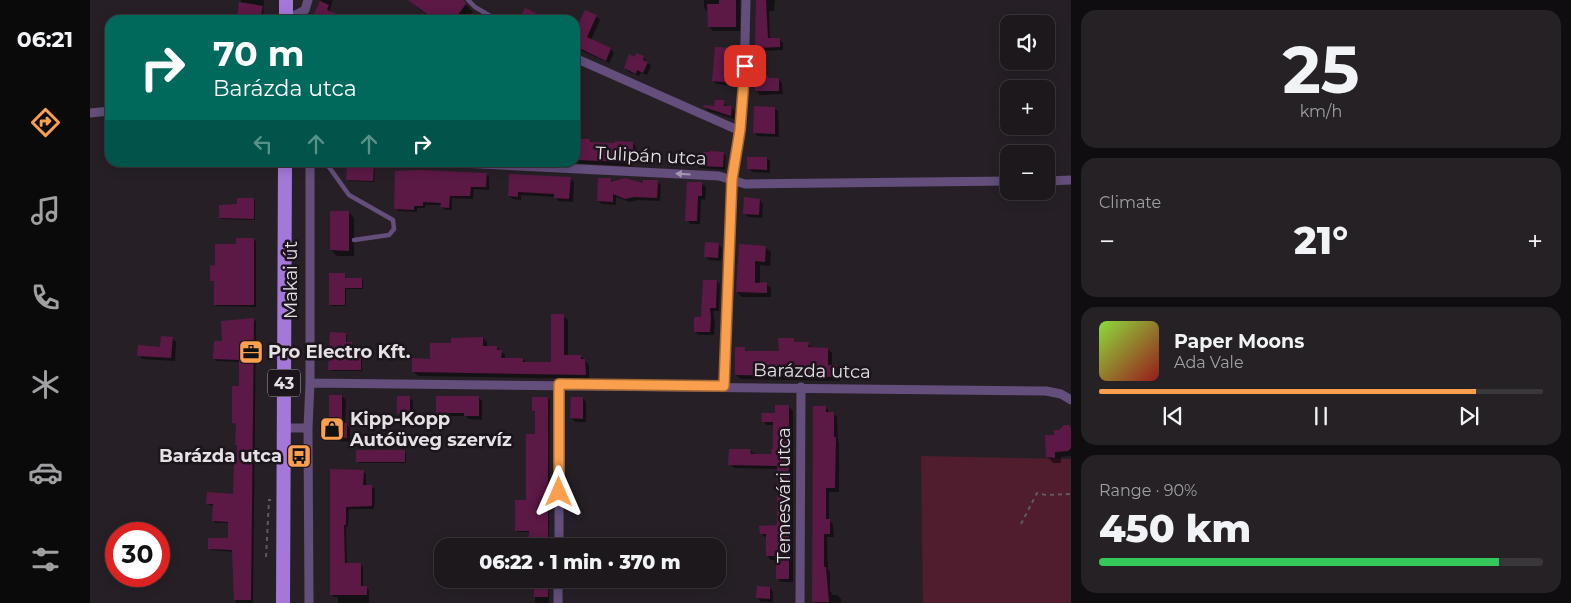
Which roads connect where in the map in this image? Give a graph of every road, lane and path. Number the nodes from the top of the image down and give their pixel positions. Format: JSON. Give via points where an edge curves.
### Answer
{"nodes":[{"id":1,"x":286,"y":0,"type":"edge"},
{"id":2,"x":308,"y":0,"type":"edge"},
{"id":3,"x":468,"y":0,"type":"edge"},
{"id":4,"x":746,"y":0,"type":"edge"},
{"id":5,"x":286,"y":15,"type":"edge"},
{"id":6,"x":295,"y":15,"type":"edge"},
{"id":7,"x":489,"y":15,"type":"edge"},
{"id":8,"x":580,"y":60,"type":"edge"},
{"id":9,"x":105,"y":112,"type":"edge"},
{"id":10,"x":90,"y":113,"type":"edge"},
{"id":11,"x":740,"y":130,"type":"junction"},
{"id":12,"x":285,"y":167,"type":"edge"},
{"id":13,"x":310,"y":167,"type":"edge"},
{"id":14,"x":329,"y":167,"type":"edge"},
{"id":15,"x":540,"y":167,"type":"edge"},
{"id":16,"x":732,"y":179,"type":"junction"},
{"id":17,"x":1071,"y":180,"type":"edge"},
{"id":18,"x":1000,"y":181,"type":"edge"},
{"id":19,"x":1055,"y":181,"type":"edge"},
{"id":20,"x":354,"y":240,"type":"dead end"},
{"id":21,"x":310,"y":383,"type":"junction"},
{"id":22,"x":559,"y":384,"type":"junction"},
{"id":23,"x":724,"y":386,"type":"junction"},
{"id":24,"x":800,"y":387,"type":"junction"},
{"id":25,"x":1071,"y":400,"type":"edge"},
{"id":26,"x":284,"y":428,"type":"junction"},
{"id":27,"x":308,"y":428,"type":"junction"},
{"id":28,"x":1071,"y":494,"type":"edge"},
{"id":29,"x":1021,"y":524,"type":"dead end"},
{"id":30,"x":559,"y":538,"type":"edge"},
{"id":31,"x":558,"y":588,"type":"edge"},
{"id":32,"x":283,"y":603,"type":"edge"},
{"id":33,"x":309,"y":603,"type":"edge"},
{"id":34,"x":558,"y":603,"type":"edge"},
{"id":35,"x":800,"y":603,"type":"edge"}],
"edges":[{"from":1,"to":5,"type":"main road"},
{"from":2,"to":6,"type":"street","via":[[304,10]]},
{"from":3,"to":7,"type":"lane"},
{"from":4,"to":11,"type":"street"},
{"from":8,"to":11,"type":"street"},
{"from":9,"to":10,"type":"street"},
{"from":11,"to":16,"type":"street"},
{"from":12,"to":26,"type":"main road","name":"Makai út","number":"43"},
{"from":13,"to":21,"type":"street","name":"Makai út"},
{"from":14,"to":20,"type":"lane","via":[[349,195],[393,220],[394,229],[389,235]]},
{"from":16,"to":15,"type":"street","name":"Tulipán utca","one_way":true},
{"from":16,"to":18,"type":"street","name":"Tulipán utca","via":[[745,184]]},
{"from":16,"to":23,"type":"street"},
{"from":17,"to":19,"type":"street"},
{"from":21,"to":22,"type":"street","name":"Barázda utca"},
{"from":21,"to":27,"type":"street","name":"Makai út"},
{"from":22,"to":23,"type":"street","name":"Barázda utca"},
{"from":22,"to":30,"type":"street"},
{"from":23,"to":24,"type":"street","name":"Barázda utca"},
{"from":24,"to":25,"type":"street","name":"Barázda utca","via":[[1046,391]]},
{"from":24,"to":35,"type":"street","name":"Temesvári utca"},
{"from":26,"to":27,"type":"street"},
{"from":26,"to":32,"type":"main road","name":"Makai út","number":"43"},
{"from":27,"to":33,"type":"street","name":"Makai út"},
{"from":28,"to":29,"type":"path","via":[[1037,493]]},
{"from":31,"to":34,"type":"street"}]}
